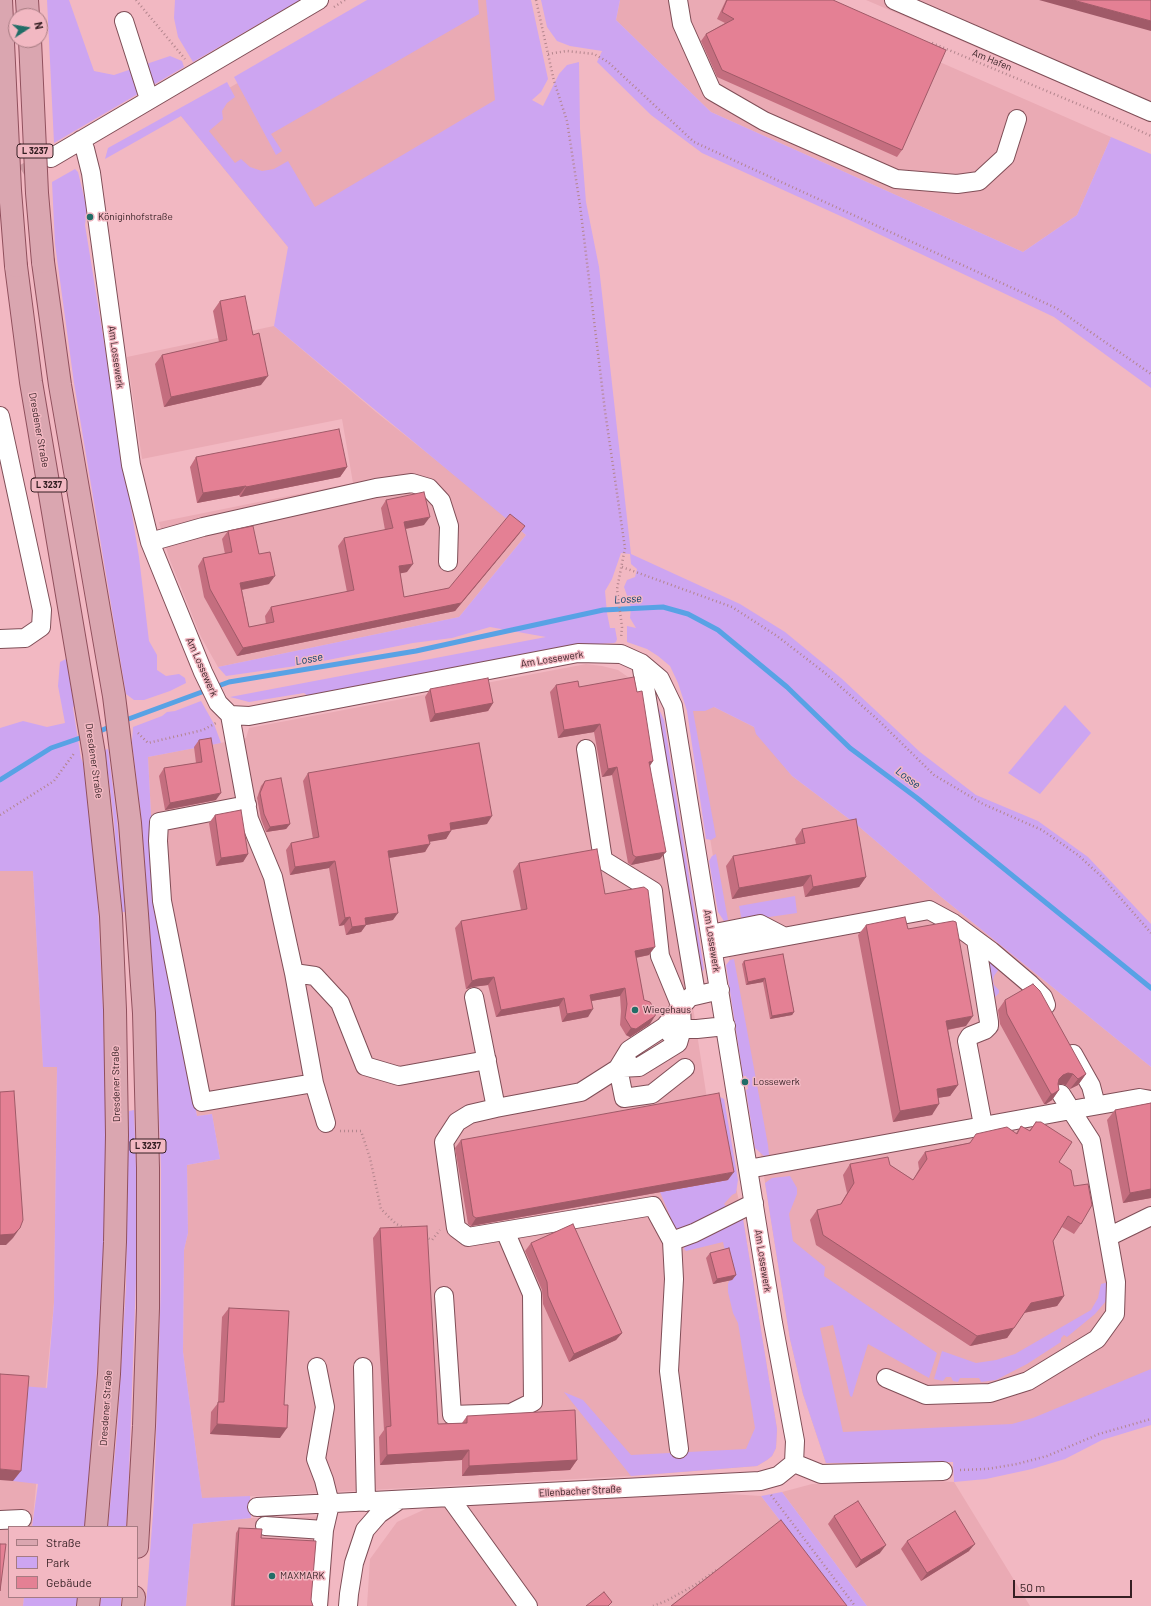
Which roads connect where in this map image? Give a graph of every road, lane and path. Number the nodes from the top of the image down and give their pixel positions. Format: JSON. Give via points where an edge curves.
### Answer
{"nodes":[{"id":1,"x":1,"y":0,"type":"edge"},
{"id":2,"x":136,"y":0,"type":"edge"},
{"id":3,"x":319,"y":0,"type":"edge"},
{"id":4,"x":536,"y":0,"type":"edge"},
{"id":5,"x":678,"y":0,"type":"edge"},
{"id":6,"x":894,"y":0,"type":"edge"},
{"id":7,"x":124,"y":21,"type":"dead end"},
{"id":8,"x":928,"y":42,"type":"edge"},
{"id":9,"x":30,"y":48,"type":"edge"},
{"id":10,"x":548,"y":54,"type":"junction"},
{"id":11,"x":193,"y":74,"type":"junction"},
{"id":12,"x":150,"y":100,"type":"junction"},
{"id":13,"x":1151,"y":112,"type":"edge"},
{"id":14,"x":1017,"y":119,"type":"dead end"},
{"id":15,"x":1151,"y":136,"type":"edge"},
{"id":16,"x":81,"y":140,"type":"junction"},
{"id":17,"x":51,"y":158,"type":"tunnel mouth"},
{"id":18,"x":1151,"y":374,"type":"edge"},
{"id":19,"x":0,"y":416,"type":"edge"},
{"id":20,"x":150,"y":542,"type":"junction"},
{"id":21,"x":448,"y":562,"type":"dead end"},
{"id":22,"x":622,"y":568,"type":"junction"},
{"id":23,"x":622,"y":627,"type":"dead end"},
{"id":24,"x":0,"y":639,"type":"edge"},
{"id":25,"x":641,"y":663,"type":"junction"},
{"id":26,"x":224,"y":709,"type":"junction"},
{"id":27,"x":127,"y":737,"type":"junction"},
{"id":28,"x":586,"y":749,"type":"dead end"},
{"id":29,"x":86,"y":752,"type":"junction"},
{"id":30,"x":247,"y":805,"type":"junction"},
{"id":31,"x":0,"y":815,"type":"edge"},
{"id":32,"x":1151,"y":933,"type":"edge"},
{"id":33,"x":976,"y":940,"type":"junction"},
{"id":34,"x":712,"y":942,"type":"junction"},
{"id":35,"x":294,"y":972,"type":"junction"},
{"id":36,"x":720,"y":990,"type":"junction"},
{"id":37,"x":696,"y":994,"type":"junction"},
{"id":38,"x":474,"y":997,"type":"dead end"},
{"id":39,"x":681,"y":1007,"type":"junction"},
{"id":40,"x":1054,"y":1018,"type":"edge"},
{"id":41,"x":726,"y":1026,"type":"junction"},
{"id":42,"x":682,"y":1029,"type":"junction"},
{"id":43,"x":1065,"y":1039,"type":"edge"},
{"id":44,"x":487,"y":1060,"type":"junction"},
{"id":45,"x":618,"y":1068,"type":"junction"},
{"id":46,"x":685,"y":1068,"type":"dead end"},
{"id":47,"x":314,"y":1082,"type":"junction"},
{"id":48,"x":1061,"y":1094,"type":"edge"},
{"id":49,"x":1151,"y":1100,"type":"edge"},
{"id":50,"x":1096,"y":1105,"type":"junction"},
{"id":51,"x":496,"y":1108,"type":"junction"},
{"id":52,"x":1071,"y":1110,"type":"junction"},
{"id":53,"x":326,"y":1123,"type":"joint"},
{"id":54,"x":983,"y":1126,"type":"junction"},
{"id":55,"x":748,"y":1169,"type":"junction"},
{"id":56,"x":754,"y":1203,"type":"junction"},
{"id":57,"x":1151,"y":1216,"type":"edge"},
{"id":58,"x":455,"y":1220,"type":"junction"},
{"id":59,"x":408,"y":1229,"type":"edge"},
{"id":60,"x":505,"y":1231,"type":"junction"},
{"id":61,"x":420,"y":1235,"type":"edge"},
{"id":62,"x":1108,"y":1237,"type":"junction"},
{"id":63,"x":672,"y":1241,"type":"junction"},
{"id":64,"x":444,"y":1296,"type":"dead end"},
{"id":65,"x":317,"y":1367,"type":"dead end"},
{"id":66,"x":362,"y":1367,"type":"dead end"},
{"id":67,"x":886,"y":1378,"type":"dead end"},
{"id":68,"x":1151,"y":1418,"type":"edge"},
{"id":69,"x":679,"y":1449,"type":"dead end"},
{"id":70,"x":794,"y":1463,"type":"junction"},
{"id":71,"x":943,"y":1471,"type":"joint"},
{"id":72,"x":760,"y":1481,"type":"junction"},
{"id":73,"x":450,"y":1498,"type":"junction"},
{"id":74,"x":400,"y":1500,"type":"junction"},
{"id":75,"x":366,"y":1502,"type":"junction"},
{"id":76,"x":330,"y":1504,"type":"junction"},
{"id":77,"x":257,"y":1507,"type":"dead end"},
{"id":78,"x":22,"y":1519,"type":"dead end"},
{"id":79,"x":0,"y":1520,"type":"edge"},
{"id":80,"x":96,"y":1526,"type":"edge"},
{"id":81,"x":265,"y":1526,"type":"dead end"},
{"id":82,"x":138,"y":1530,"type":"edge"},
{"id":83,"x":324,"y":1530,"type":"junction"},
{"id":84,"x":721,"y":1567,"type":"edge"},
{"id":85,"x":666,"y":1601,"type":"junction"},
{"id":86,"x":318,"y":1606,"type":"edge"},
{"id":87,"x":348,"y":1606,"type":"edge"},
{"id":88,"x":528,"y":1606,"type":"edge"},
{"id":89,"x":653,"y":1606,"type":"edge"},
{"id":90,"x":660,"y":1606,"type":"edge"},
{"id":91,"x":855,"y":1606,"type":"edge"}],
"edges":[{"from":1,"to":29,"type":"main road","name":"Dresdener Straße","number":"L 3237","bridge":true,"via":[[16,266],[31,382],[86,704]]},
{"from":2,"to":11,"type":"path","via":[[184,57]]},
{"from":3,"to":11,"type":"street"},
{"from":4,"to":10,"type":"path"},
{"from":5,"to":14,"type":"street","via":[[682,24],[712,91],[764,121],[896,179],[957,184],[979,181],[1005,157]]},
{"from":6,"to":13,"type":"street"},
{"from":7,"to":12,"type":"street"},
{"from":8,"to":15,"type":"path","name":"Am Hafen"},
{"from":9,"to":27,"type":"main road","number":"L 3237","bridge":true,"via":[[43,262],[60,385],[114,696]]},
{"from":10,"to":18,"type":"path","via":[[567,51],[594,54],[608,62],[694,142],[1056,308]]},
{"from":10,"to":22,"type":"path","via":[[567,121],[625,548]]},
{"from":11,"to":12,"type":"street"},
{"from":12,"to":16,"type":"street"},
{"from":16,"to":17,"type":"street"},
{"from":16,"to":20,"type":"street","name":"Am Lossewerk","via":[[91,173],[131,465]]},
{"from":19,"to":24,"type":"street","via":[[42,610],[42,627],[25,638]]},
{"from":20,"to":21,"type":"street","via":[[203,527],[376,488],[412,483],[429,488],[441,501],[449,526]]},
{"from":20,"to":26,"type":"street","name":"Am Lossewerk","via":[[203,672]]},
{"from":22,"to":23,"type":"path","via":[[617,589]]},
{"from":22,"to":32,"type":"path","via":[[732,607],[777,636],[825,673],[934,774],[983,804],[1042,830],[1078,855],[1102,876]]},
{"from":25,"to":26,"type":"street","name":"Am Lossewerk","via":[[621,654],[578,653],[249,716]]},
{"from":25,"to":34,"type":"street","name":"Am Lossewerk","via":[[660,679],[673,706]]},
{"from":25,"to":37,"type":"street"},
{"from":26,"to":27,"type":"path","via":[[203,730],[148,743]]},
{"from":26,"to":30,"type":"street"},
{"from":27,"to":82,"type":"main road","number":"L 3237","via":[[147,1085],[148,1308]]},
{"from":28,"to":39,"type":"street","via":[[603,860],[652,891],[660,956]]},
{"from":29,"to":31,"type":"path","via":[[54,781]]},
{"from":29,"to":80,"type":"main road","name":"Dresdener Straße","number":"L 3237","via":[[111,916],[117,1135],[109,1374]]},
{"from":30,"to":35,"type":"street","via":[[249,819],[273,877]]},
{"from":30,"to":47,"type":"street","via":[[160,822],[158,841],[162,901],[202,1102]]},
{"from":33,"to":34,"type":"street","via":[[929,910],[783,936],[760,924]]},
{"from":33,"to":40,"type":"street","via":[[1030,984],[1043,997]]},
{"from":33,"to":54,"type":"street","via":[[989,1022],[985,1030],[970,1036],[967,1041]]},
{"from":34,"to":36,"type":"street","name":"Am Lossewerk"},
{"from":35,"to":44,"type":"street","via":[[315,976],[340,1003],[365,1066],[399,1076]]},
{"from":35,"to":47,"type":"street"},
{"from":36,"to":37,"type":"street"},
{"from":36,"to":41,"type":"street","name":"Am Lossewerk"},
{"from":37,"to":39,"type":"street"},
{"from":38,"to":44,"type":"street"},
{"from":39,"to":42,"type":"street"},
{"from":39,"to":45,"type":"street","via":[[664,1027],[628,1050]]},
{"from":41,"to":42,"type":"street"},
{"from":41,"to":55,"type":"street","name":"Am Lossewerk"},
{"from":42,"to":45,"type":"street"},
{"from":43,"to":50,"type":"street","via":[[1090,1086]]},
{"from":44,"to":51,"type":"street"},
{"from":45,"to":46,"type":"street","via":[[624,1098],[652,1094]]},
{"from":45,"to":51,"type":"street","via":[[581,1092]]},
{"from":47,"to":53,"type":"street"},
{"from":48,"to":52,"type":"street"},
{"from":49,"to":50,"type":"street","via":[[1140,1098]]},
{"from":50,"to":52,"type":"street"},
{"from":51,"to":58,"type":"street","via":[[470,1114],[457,1122],[444,1142]]},
{"from":52,"to":54,"type":"street"},
{"from":52,"to":62,"type":"street","via":[[1091,1141]]},
{"from":53,"to":59,"type":"path","via":[[331,1131],[361,1131],[381,1208],[396,1224]]},
{"from":54,"to":55,"type":"street"},
{"from":55,"to":56,"type":"street","name":"Am Lossewerk"},
{"from":56,"to":63,"type":"street"},
{"from":56,"to":70,"type":"street","name":"Am Lossewerk","via":[[795,1441]]},
{"from":57,"to":62,"type":"street"},
{"from":58,"to":60,"type":"street","via":[[456,1228],[468,1237]]},
{"from":58,"to":61,"type":"path","via":[[447,1222],[432,1240]]},
{"from":60,"to":63,"type":"street","via":[[653,1206]]},
{"from":60,"to":64,"type":"street","via":[[532,1294],[533,1402],[511,1413],[452,1415]]},
{"from":62,"to":67,"type":"street","via":[[1116,1282],[1116,1314],[1097,1339],[1028,1380],[990,1393],[926,1395]]},
{"from":63,"to":69,"type":"street","via":[[674,1279],[669,1371]]},
{"from":65,"to":76,"type":"street","via":[[325,1407],[316,1459]]},
{"from":66,"to":75,"type":"street"},
{"from":68,"to":71,"type":"path","via":[[1099,1434],[1047,1456],[1016,1464],[987,1469]]},
{"from":70,"to":71,"type":"street","via":[[820,1474]]},
{"from":70,"to":72,"type":"street","via":[[778,1476]]},
{"from":72,"to":73,"type":"street","name":"Ellenbacher Straße"},
{"from":72,"to":91,"type":"path"},
{"from":73,"to":74,"type":"street","name":"Ellenbacher Straße"},
{"from":73,"to":88,"type":"street"},
{"from":74,"to":75,"type":"street","name":"Ellenbacher Straße"},
{"from":74,"to":87,"type":"street","via":[[378,1514],[365,1530],[354,1563]]},
{"from":75,"to":76,"type":"street","name":"Ellenbacher Straße"},
{"from":76,"to":77,"type":"street","name":"Ellenbacher Straße"},
{"from":76,"to":83,"type":"street"},
{"from":78,"to":79,"type":"street"},
{"from":81,"to":83,"type":"street"},
{"from":83,"to":86,"type":"street"},
{"from":84,"to":85,"type":"path"},
{"from":85,"to":89,"type":"path"},
{"from":85,"to":90,"type":"path"}]}
